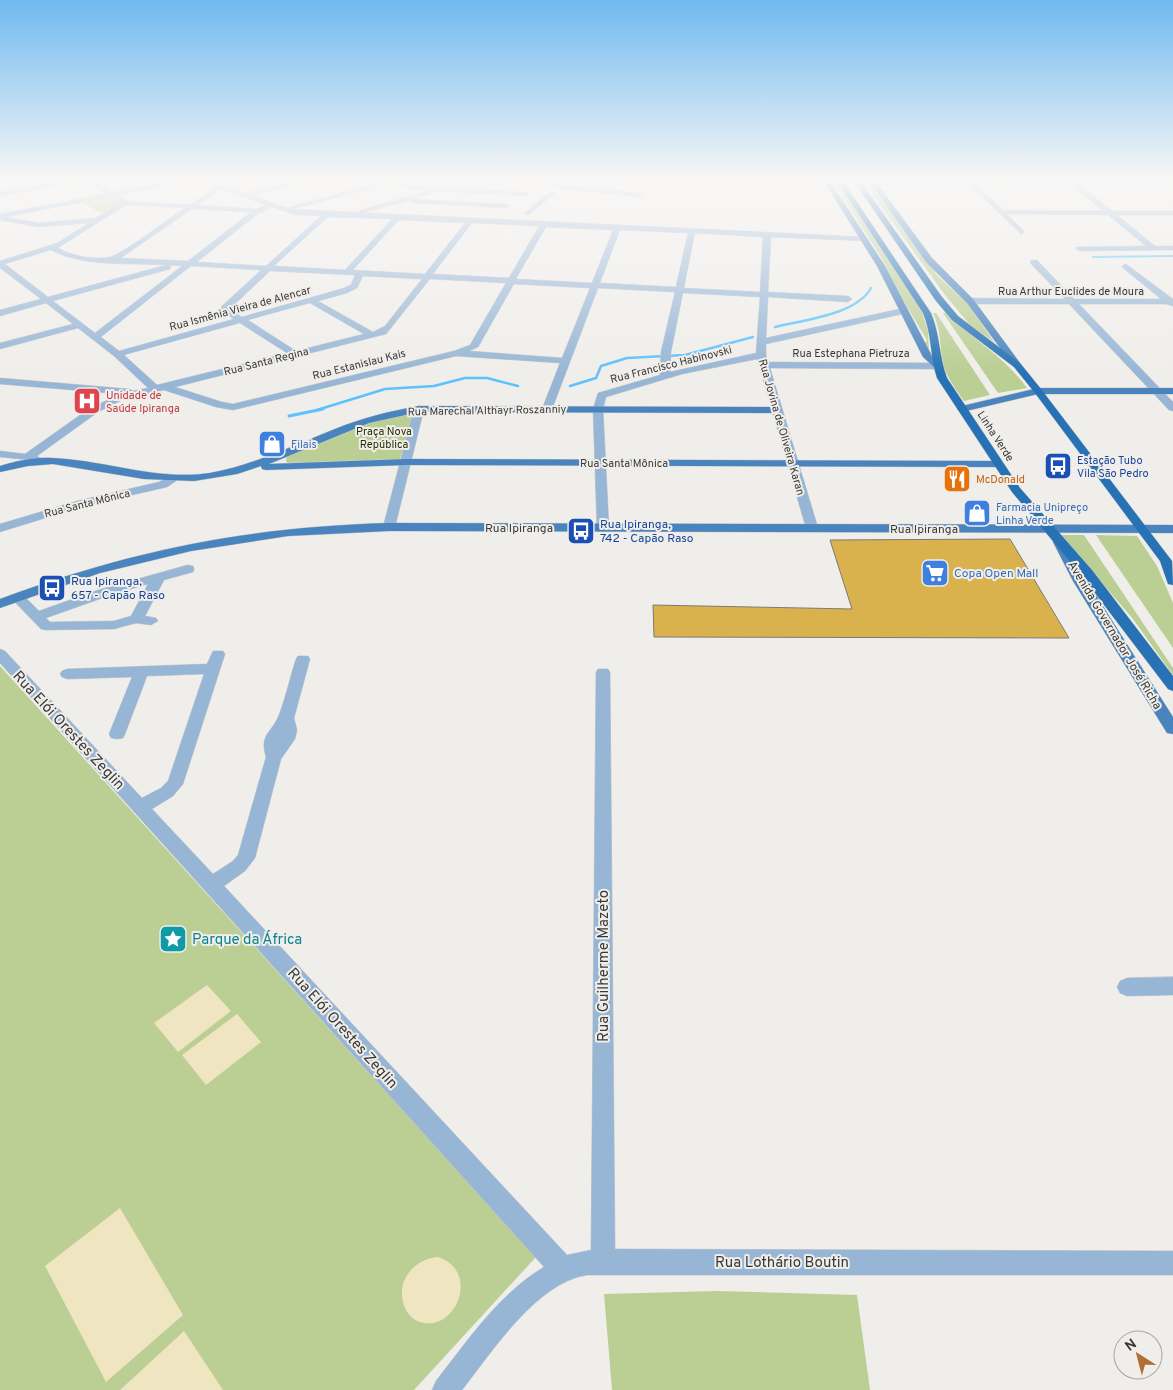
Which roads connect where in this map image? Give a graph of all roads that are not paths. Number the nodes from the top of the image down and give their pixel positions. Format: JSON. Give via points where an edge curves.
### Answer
{"nodes":[{"id":1,"x":59,"y":243,"type":"edge"},
{"id":2,"x":138,"y":243,"type":"edge"},
{"id":3,"x":215,"y":243,"type":"edge"},
{"id":4,"x":295,"y":243,"type":"edge"},
{"id":5,"x":374,"y":243,"type":"edge"},
{"id":6,"x":453,"y":243,"type":"edge"},
{"id":7,"x":533,"y":243,"type":"edge"},
{"id":8,"x":611,"y":243,"type":"edge"},
{"id":9,"x":689,"y":243,"type":"edge"},
{"id":10,"x":766,"y":243,"type":"edge"},
{"id":11,"x":866,"y":243,"type":"edge"},
{"id":12,"x":881,"y":243,"type":"edge"},
{"id":13,"x":900,"y":243,"type":"edge"},
{"id":14,"x":917,"y":243,"type":"edge"},
{"id":15,"x":1147,"y":243,"type":"edge"},
{"id":16,"x":52,"y":248,"type":"junction"},
{"id":17,"x":1153,"y":248,"type":"junction"},
{"id":18,"x":1173,"y":248,"type":"edge"},
{"id":19,"x":1080,"y":249,"type":"dead end"},
{"id":20,"x":113,"y":260,"type":"junction"},
{"id":21,"x":1034,"y":262,"type":"dead end"},
{"id":22,"x":0,"y":264,"type":"edge"},
{"id":23,"x":186,"y":264,"type":"junction"},
{"id":24,"x":1126,"y":266,"type":"dead end"},
{"id":25,"x":267,"y":268,"type":"junction"},
{"id":26,"x":347,"y":272,"type":"junction"},
{"id":27,"x":360,"y":273,"type":"junction"},
{"id":28,"x":427,"y":277,"type":"junction"},
{"id":29,"x":511,"y":281,"type":"junction"},
{"id":30,"x":595,"y":286,"type":"junction"},
{"id":31,"x":679,"y":290,"type":"junction"},
{"id":32,"x":763,"y":294,"type":"junction"},
{"id":33,"x":848,"y":299,"type":"dead end"},
{"id":34,"x":47,"y":300,"type":"junction"},
{"id":35,"x":311,"y":300,"type":"junction"},
{"id":36,"x":970,"y":301,"type":"junction"},
{"id":37,"x":1072,"y":302,"type":"junction"},
{"id":38,"x":1171,"y":304,"type":"edge"},
{"id":39,"x":904,"y":311,"type":"junction"},
{"id":40,"x":0,"y":313,"type":"edge"},
{"id":41,"x":241,"y":319,"type":"junction"},
{"id":42,"x":79,"y":325,"type":"junction"},
{"id":43,"x":372,"y":335,"type":"junction"},
{"id":44,"x":96,"y":337,"type":"junction"},
{"id":45,"x":761,"y":342,"type":"junction"},
{"id":46,"x":0,"y":346,"type":"edge"},
{"id":47,"x":456,"y":353,"type":"junction"},
{"id":48,"x":117,"y":354,"type":"junction"},
{"id":49,"x":295,"y":354,"type":"junction"},
{"id":50,"x":761,"y":355,"type":"junction"},
{"id":51,"x":566,"y":361,"type":"junction"},
{"id":52,"x":764,"y":365,"type":"junction"},
{"id":53,"x":938,"y":366,"type":"junction"},
{"id":54,"x":1017,"y":366,"type":"junction"},
{"id":55,"x":665,"y":376,"type":"junction"},
{"id":56,"x":0,"y":381,"type":"edge"},
{"id":57,"x":158,"y":387,"type":"junction"},
{"id":58,"x":1038,"y":391,"type":"junction"},
{"id":59,"x":1157,"y":391,"type":"junction"},
{"id":60,"x":1173,"y":391,"type":"edge"},
{"id":61,"x":136,"y":392,"type":"junction"},
{"id":62,"x":419,"y":408,"type":"junction"},
{"id":63,"x":547,"y":408,"type":"junction"},
{"id":64,"x":1173,"y":408,"type":"edge"},
{"id":65,"x":598,"y":409,"type":"junction"},
{"id":66,"x":962,"y":409,"type":"junction"},
{"id":67,"x":777,"y":410,"type":"junction"},
{"id":68,"x":27,"y":458,"type":"junction"},
{"id":69,"x":47,"y":460,"type":"junction"},
{"id":70,"x":5,"y":461,"type":"edge"},
{"id":71,"x":406,"y":462,"type":"junction"},
{"id":72,"x":600,"y":463,"type":"junction"},
{"id":73,"x":793,"y":464,"type":"junction"},
{"id":74,"x":997,"y":464,"type":"junction"},
{"id":75,"x":252,"y":467,"type":"junction"},
{"id":76,"x":163,"y":482,"type":"junction"},
{"id":77,"x":389,"y":527,"type":"junction"},
{"id":78,"x":0,"y":528,"type":"edge"},
{"id":79,"x":603,"y":528,"type":"junction"},
{"id":80,"x":812,"y":528,"type":"junction"},
{"id":81,"x":1048,"y":529,"type":"junction"},
{"id":82,"x":1141,"y":529,"type":"junction"},
{"id":83,"x":1173,"y":529,"type":"edge"},
{"id":84,"x":1059,"y":541,"type":"junction"},
{"id":85,"x":1170,"y":565,"type":"edge"},
{"id":86,"x":188,"y":570,"type":"dead end"},
{"id":87,"x":159,"y":576,"type":"junction"},
{"id":88,"x":1173,"y":581,"type":"edge"},
{"id":89,"x":16,"y":597,"type":"junction"},
{"id":90,"x":0,"y":604,"type":"edge"},
{"id":91,"x":37,"y":617,"type":"junction"},
{"id":92,"x":136,"y":619,"type":"junction"},
{"id":93,"x":151,"y":622,"type":"dead end"},
{"id":94,"x":0,"y":654,"type":"edge"},
{"id":95,"x":303,"y":659,"type":"dead end"},
{"id":96,"x":142,"y":671,"type":"junction"},
{"id":97,"x":603,"y":672,"type":"dead end"},
{"id":98,"x":67,"y":674,"type":"dead end"},
{"id":99,"x":1173,"y":686,"type":"edge"},
{"id":100,"x":1173,"y":729,"type":"edge"},
{"id":101,"x":117,"y":734,"type":"dead end"},
{"id":102,"x":140,"y":807,"type":"junction"},
{"id":103,"x":211,"y":885,"type":"junction"},
{"id":104,"x":1173,"y":986,"type":"edge"},
{"id":105,"x":1128,"y":987,"type":"dead end"},
{"id":106,"x":603,"y":1261,"type":"junction"},
{"id":107,"x":1173,"y":1263,"type":"edge"},
{"id":108,"x":563,"y":1269,"type":"junction"},
{"id":109,"x":445,"y":1390,"type":"edge"}],
"edges":[{"from":1,"to":16,"type":"street"},
{"from":2,"to":20,"type":"street"},
{"from":3,"to":23,"type":"street"},
{"from":4,"to":25,"type":"street"},
{"from":5,"to":26,"type":"street"},
{"from":6,"to":28,"type":"street","name":"Rua Santa Regina"},
{"from":7,"to":29,"type":"street"},
{"from":8,"to":30,"type":"street"},
{"from":9,"to":31,"type":"street"},
{"from":10,"to":32,"type":"street","name":"Rua Jovina de Oliveira Karan"},
{"from":11,"to":39,"type":"main road"},
{"from":12,"to":53,"type":"highway","name":"Linha Verde","via":[[927,313],[935,333]]},
{"from":13,"to":54,"type":"highway","via":[[955,318]]},
{"from":14,"to":36,"type":"main road","via":[[929,260]]},
{"from":15,"to":17,"type":"street"},
{"from":16,"to":20,"type":"street","via":[[68,256]]},
{"from":16,"to":22,"type":"street"},
{"from":17,"to":18,"type":"street"},
{"from":17,"to":19,"type":"street"},
{"from":20,"to":23,"type":"street"},
{"from":21,"to":37,"type":"street"},
{"from":22,"to":34,"type":"street"},
{"from":23,"to":25,"type":"street"},
{"from":23,"to":34,"type":"street"},
{"from":23,"to":44,"type":"street"},
{"from":24,"to":38,"type":"street"},
{"from":25,"to":26,"type":"street"},
{"from":25,"to":41,"type":"street","via":[[225,307]]},
{"from":26,"to":27,"type":"street"},
{"from":27,"to":28,"type":"street"},
{"from":27,"to":35,"type":"street","name":"Rua Ismênia Vieira de Alencar","via":[[350,288]]},
{"from":28,"to":29,"type":"street"},
{"from":28,"to":43,"type":"street","name":"Rua Santa Regina","via":[[386,330]]},
{"from":29,"to":30,"type":"street"},
{"from":29,"to":47,"type":"street","via":[[474,347]]},
{"from":30,"to":31,"type":"street"},
{"from":30,"to":51,"type":"street"},
{"from":31,"to":32,"type":"street"},
{"from":31,"to":55,"type":"street","via":[[666,352]]},
{"from":32,"to":33,"type":"street"},
{"from":32,"to":45,"type":"street","name":"Rua Jovina de Oliveira Karan"},
{"from":34,"to":40,"type":"street"},
{"from":34,"to":42,"type":"street"},
{"from":35,"to":41,"type":"street","name":"Rua Ismênia Vieira de Alencar"},
{"from":35,"to":43,"type":"street"},
{"from":36,"to":37,"type":"street","name":"Rua Arthur Euclides de Moura"},
{"from":36,"to":54,"type":"main road"},
{"from":37,"to":38,"type":"street","name":"Rua Arthur Euclides de Moura"},
{"from":37,"to":59,"type":"street"},
{"from":39,"to":45,"type":"street"},
{"from":39,"to":53,"type":"main road","via":[[928,358]]},
{"from":41,"to":48,"type":"street","name":"Rua Ismênia Vieira de Alencar"},
{"from":41,"to":49,"type":"street"},
{"from":42,"to":44,"type":"street"},
{"from":42,"to":46,"type":"street"},
{"from":43,"to":49,"type":"street","name":"Rua Santa Regina"},
{"from":44,"to":48,"type":"street"},
{"from":45,"to":50,"type":"street","name":"Rua Jovina de Oliveira Karan"},
{"from":47,"to":51,"type":"street","name":"Rua Estanislau Kais"},
{"from":47,"to":57,"type":"street","name":"Rua Estanislau Kais","via":[[241,406],[220,405]]},
{"from":48,"to":57,"type":"street"},
{"from":49,"to":57,"type":"street","name":"Rua Santa Regina"},
{"from":50,"to":52,"type":"street","name":"Rua Jovina de Oliveira Karan"},
{"from":50,"to":55,"type":"street","name":"Rua Francisco Habinovski"},
{"from":51,"to":63,"type":"street"},
{"from":52,"to":53,"type":"street","name":"Rua Estephana Pietruza"},
{"from":52,"to":67,"type":"street","name":"Rua Jovina de Oliveira Karan"},
{"from":53,"to":66,"type":"highway","name":"Linha Verde"},
{"from":54,"to":58,"type":"highway"},
{"from":55,"to":65,"type":"street","name":"Rua Francisco Habinovski","via":[[606,393],[600,397]]},
{"from":56,"to":61,"type":"street"},
{"from":57,"to":61,"type":"street","name":"Rua Santa Regina"},
{"from":58,"to":59,"type":"main road"},
{"from":58,"to":66,"type":"main road"},
{"from":58,"to":82,"type":"highway"},
{"from":59,"to":60,"type":"main road"},
{"from":59,"to":64,"type":"street"},
{"from":61,"to":68,"type":"street","name":"Rua Santa Regina","via":[[100,406]]},
{"from":62,"to":63,"type":"main road","name":"Rua Marechal Althayr Roszanniy"},
{"from":62,"to":71,"type":"street"},
{"from":62,"to":75,"type":"main road","name":"Rua Marechal Althayr Roszanniy","via":[[367,419]]},
{"from":63,"to":65,"type":"main road","name":"Rua Marechal Althayr Roszanniy"},
{"from":65,"to":67,"type":"main road","name":"Rua Marechal Althayr Roszanniy"},
{"from":65,"to":72,"type":"street"},
{"from":66,"to":74,"type":"highway","name":"Linha Verde"},
{"from":67,"to":73,"type":"street","name":"Rua Jovina de Oliveira Karan"},
{"from":68,"to":69,"type":"street","name":"Rua Marechal Althayr Roszanniy"},
{"from":68,"to":70,"type":"street","name":"Rua Marechal Althayr Roszanniy"},
{"from":69,"to":70,"type":"main road"},
{"from":69,"to":76,"type":"main road","name":"Rua Marechal Althayr Roszanniy"},
{"from":71,"to":72,"type":"main road","name":"Rua Santa Mônica"},
{"from":71,"to":75,"type":"main road","name":"Rua Santa Mônica"},
{"from":71,"to":77,"type":"street"},
{"from":72,"to":73,"type":"main road","name":"Rua Santa Mônica"},
{"from":72,"to":79,"type":"street"},
{"from":73,"to":74,"type":"main road","name":"Rua Santa Mônica"},
{"from":73,"to":80,"type":"street","name":"Rua Jovina de Oliveira Karan"},
{"from":74,"to":81,"type":"highway","name":"Linha Verde"},
{"from":75,"to":76,"type":"main road","name":"Rua Marechal Althayr Roszanniy"},
{"from":76,"to":78,"type":"street","name":"Rua Santa Mônica"},
{"from":77,"to":79,"type":"main road","name":"Rua Ipiranga"},
{"from":77,"to":89,"type":"main road","name":"Rua Ipiranga","via":[[310,530],[197,545],[105,567]]},
{"from":79,"to":80,"type":"main road","name":"Rua Ipiranga"},
{"from":80,"to":81,"type":"main road","name":"Rua Ipiranga"},
{"from":81,"to":82,"type":"main road","name":"Rua Ipiranga"},
{"from":81,"to":84,"type":"highway","name":"Linha Verde"},
{"from":82,"to":83,"type":"main road","name":"Rua Ipiranga"},
{"from":82,"to":85,"type":"highway"},
{"from":84,"to":99,"type":"highway","name":"Linha Verde"},
{"from":84,"to":100,"type":"main road","name":"Avenida Governador José Richa","via":[[1085,589]]},
{"from":85,"to":88,"type":"highway"},
{"from":86,"to":87,"type":"street"},
{"from":87,"to":91,"type":"street"},
{"from":87,"to":92,"type":"street"},
{"from":89,"to":90,"type":"main road","name":"Rua Ipiranga"},
{"from":89,"to":91,"type":"street"},
{"from":91,"to":92,"type":"street","via":[[46,626],[114,625]]},
{"from":92,"to":93,"type":"street"},
{"from":94,"to":102,"type":"street","name":"Rua Elói Orestes Zeglin"},
{"from":95,"to":103,"type":"street","via":[[286,718],[289,736],[274,757],[244,862]]},
{"from":96,"to":98,"type":"street"},
{"from":96,"to":101,"type":"street"},
{"from":96,"to":102,"type":"street","via":[[215,661],[175,784]]},
{"from":97,"to":106,"type":"street","name":"Rua Guilherme Mazeto"},
{"from":102,"to":103,"type":"street","name":"Rua Elói Orestes Zeglin"},
{"from":103,"to":108,"type":"street","name":"Rua Elói Orestes Zeglin"},
{"from":104,"to":105,"type":"street"},
{"from":106,"to":107,"type":"street","name":"Rua Lothário Boutin"},
{"from":106,"to":108,"type":"street","name":"Rua Lothário Boutin"},
{"from":108,"to":109,"type":"street","name":"Rua Lothário Boutin","via":[[526,1296]]}]}
